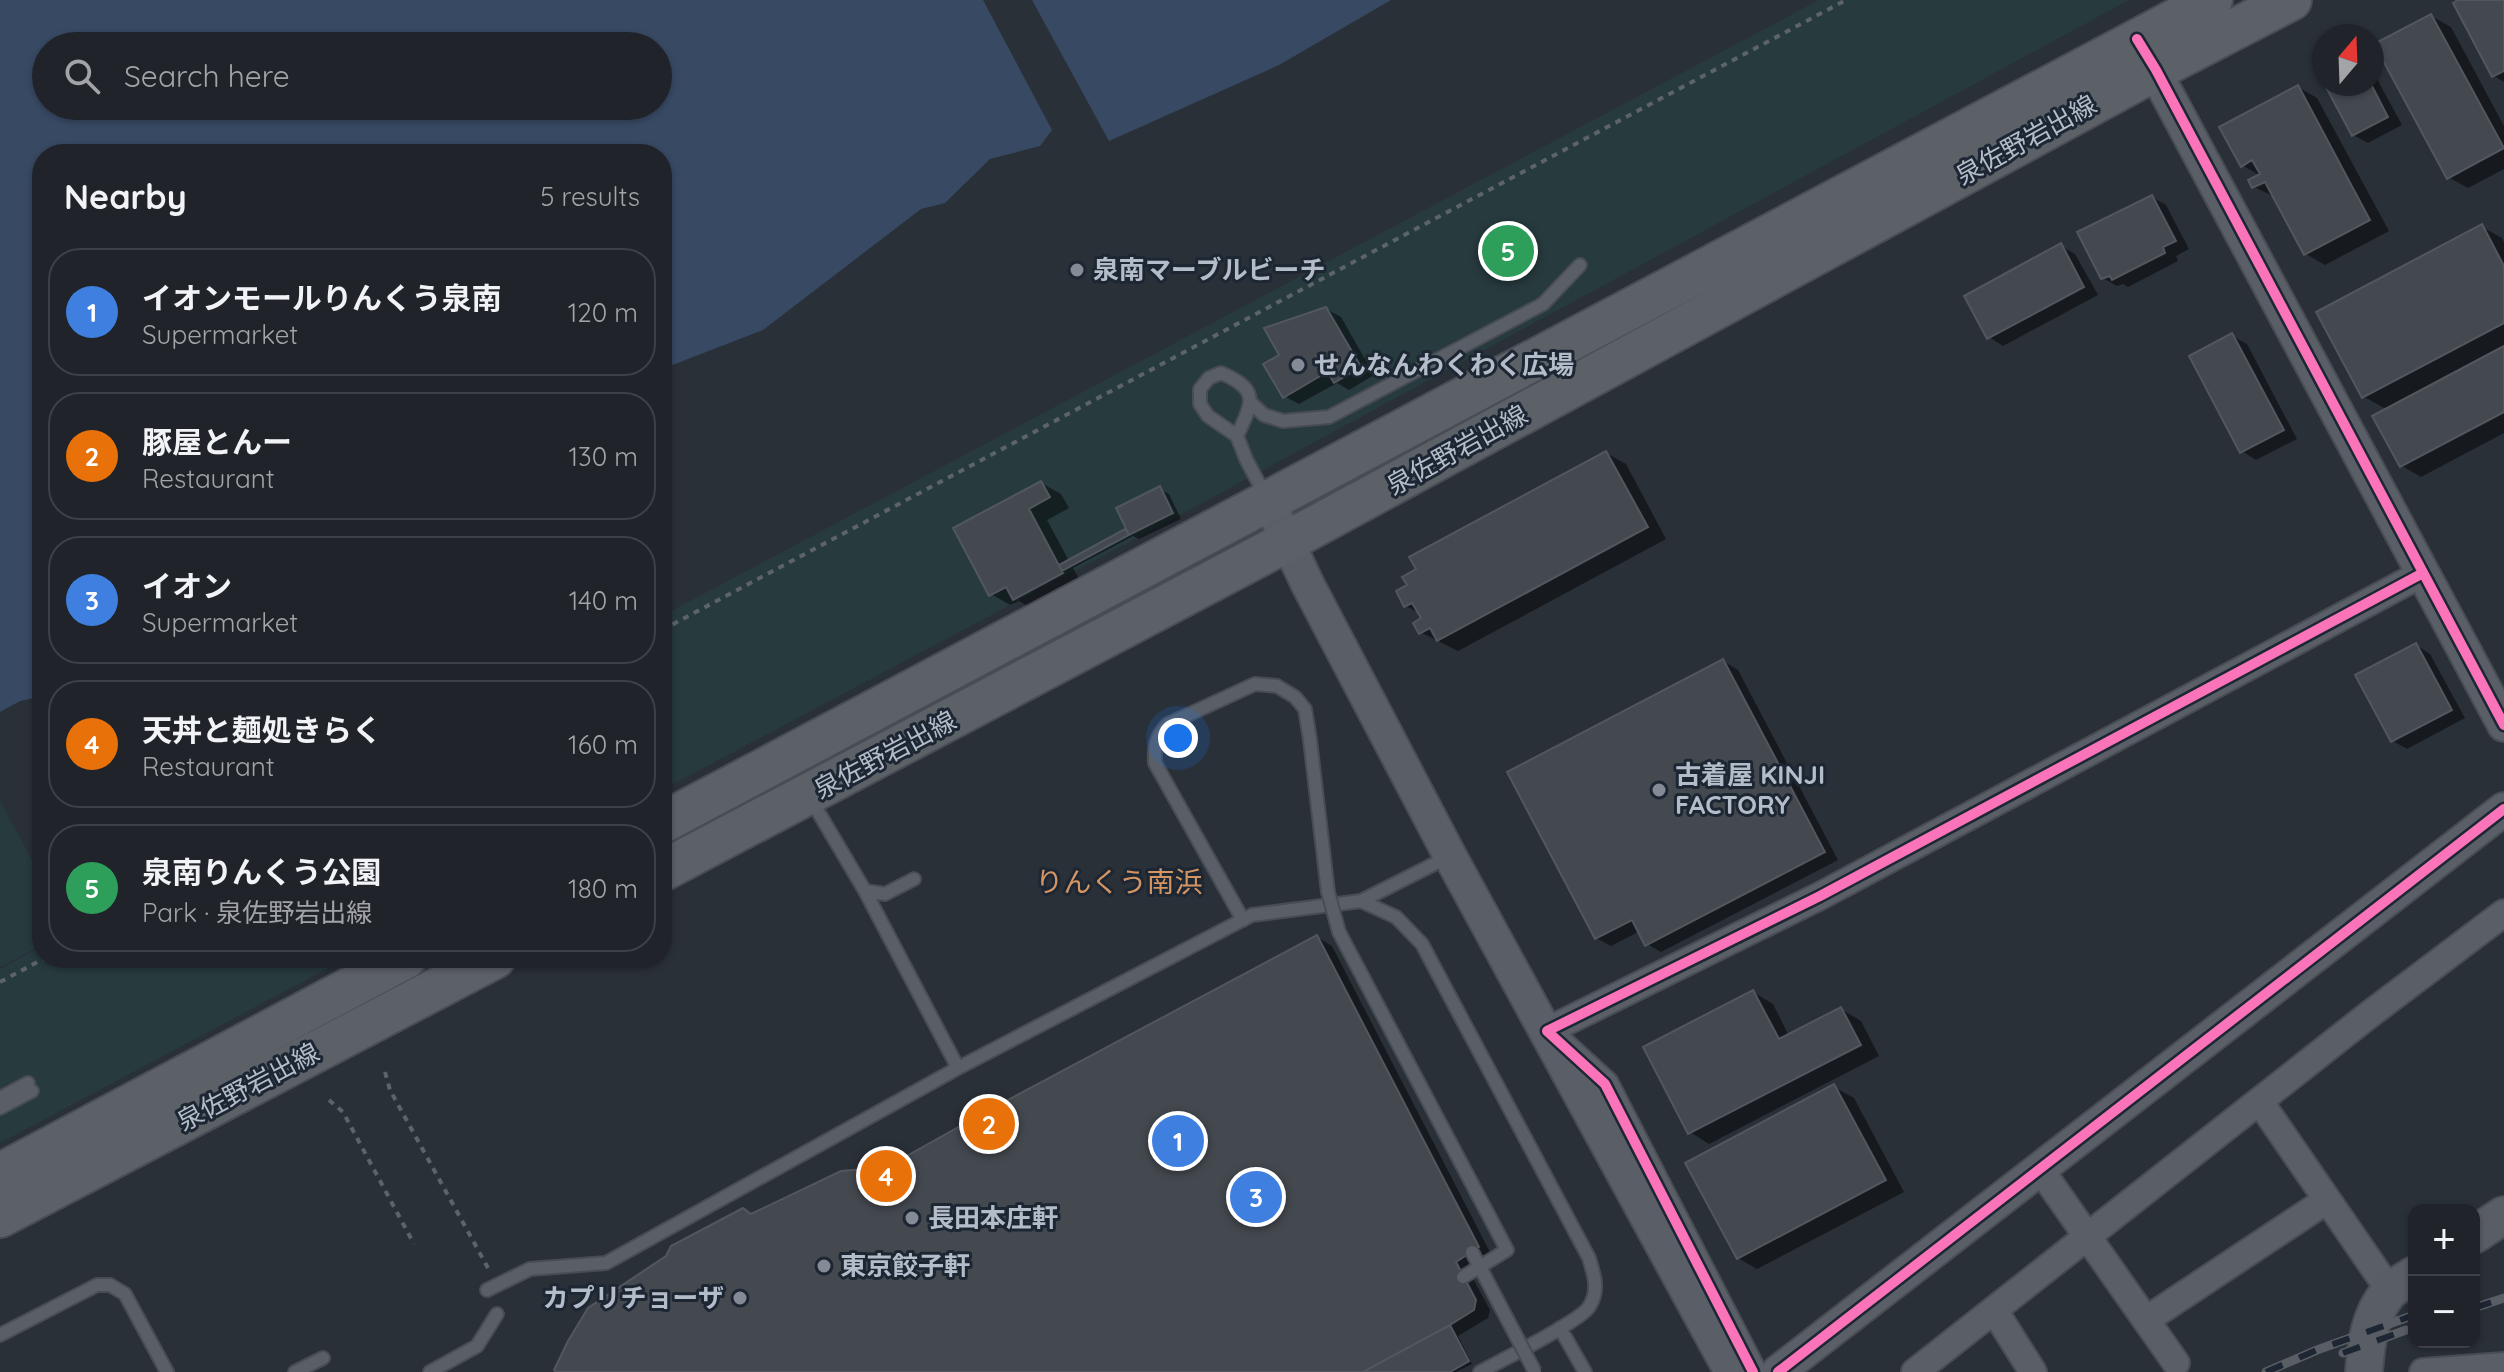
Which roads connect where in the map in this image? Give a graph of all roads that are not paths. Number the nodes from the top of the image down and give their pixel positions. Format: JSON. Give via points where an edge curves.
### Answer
{"nodes":[{"id":1,"x":2212,"y":0,"type":"edge"},
{"id":2,"x":2291,"y":0,"type":"edge"},
{"id":3,"x":2147,"y":55,"type":"junction"},
{"id":4,"x":1580,"y":265,"type":"dead end"},
{"id":5,"x":1251,"y":403,"type":"junction"},
{"id":6,"x":1237,"y":436,"type":"junction"},
{"id":7,"x":1269,"y":502,"type":"junction"},
{"id":8,"x":1286,"y":542,"type":"junction"},
{"id":9,"x":2423,"y":573,"type":"junction"},
{"id":10,"x":2504,"y":725,"type":"edge"},
{"id":11,"x":808,"y":795,"type":"junction"},
{"id":12,"x":2504,"y":809,"type":"edge"},
{"id":13,"x":672,"y":818,"type":"edge"},
{"id":14,"x":1450,"y":856,"type":"junction"},
{"id":15,"x":672,"y":866,"type":"edge"},
{"id":16,"x":914,"y":879,"type":"dead end"},
{"id":17,"x":865,"y":891,"type":"junction"},
{"id":18,"x":1361,"y":901,"type":"junction"},
{"id":19,"x":2504,"y":913,"type":"edge"},
{"id":20,"x":1243,"y":920,"type":"junction"},
{"id":21,"x":387,"y":968,"type":"edge"},
{"id":22,"x":476,"y":968,"type":"edge"},
{"id":23,"x":1547,"y":1031,"type":"junction"},
{"id":24,"x":958,"y":1068,"type":"junction"},
{"id":25,"x":0,"y":1098,"type":"edge"},
{"id":26,"x":2260,"y":1102,"type":"junction"},
{"id":27,"x":0,"y":1108,"type":"edge"},
{"id":28,"x":2040,"y":1169,"type":"junction"},
{"id":29,"x":0,"y":1174,"type":"edge"},
{"id":30,"x":2327,"y":1200,"type":"junction"},
{"id":31,"x":2504,"y":1215,"type":"edge"},
{"id":32,"x":0,"y":1217,"type":"edge"},
{"id":33,"x":2480,"y":1231,"type":"edge"},
{"id":34,"x":2087,"y":1236,"type":"junction"},
{"id":35,"x":1472,"y":1252,"type":"dead end"},
{"id":36,"x":1463,"y":1277,"type":"dead end"},
{"id":37,"x":2402,"y":1283,"type":"edge"},
{"id":38,"x":487,"y":1290,"type":"dead end"},
{"id":39,"x":1994,"y":1310,"type":"junction"},
{"id":40,"x":497,"y":1314,"type":"dead end"},
{"id":41,"x":2146,"y":1320,"type":"junction"},
{"id":42,"x":1560,"y":1328,"type":"junction"},
{"id":43,"x":0,"y":1335,"type":"edge"},
{"id":44,"x":323,"y":1358,"type":"dead end"},
{"id":45,"x":2176,"y":1363,"type":"dead end"},
{"id":46,"x":2504,"y":1366,"type":"edge"},
{"id":47,"x":167,"y":1372,"type":"edge"},
{"id":48,"x":295,"y":1372,"type":"edge"},
{"id":49,"x":430,"y":1372,"type":"edge"},
{"id":50,"x":1480,"y":1372,"type":"edge"},
{"id":51,"x":1535,"y":1372,"type":"edge"},
{"id":52,"x":1585,"y":1372,"type":"edge"},
{"id":53,"x":1731,"y":1372,"type":"edge"},
{"id":54,"x":1753,"y":1372,"type":"edge"},
{"id":55,"x":1778,"y":1372,"type":"edge"},
{"id":56,"x":1915,"y":1372,"type":"edge"},
{"id":57,"x":2033,"y":1372,"type":"edge"},
{"id":58,"x":2364,"y":1372,"type":"edge"},
{"id":59,"x":2423,"y":1372,"type":"edge"}],
"edges":[{"from":1,"to":3,"type":"main road","name":"泉佐野岩出線"},
{"from":2,"to":3,"type":"main road","name":"泉佐野岩出線"},
{"from":3,"to":7,"type":"main road","name":"泉佐野岩出線"},
{"from":3,"to":8,"type":"main road","name":"泉佐野岩出線"},
{"from":3,"to":9,"type":"street"},
{"from":4,"to":5,"type":"lane","via":[[1543,304],[1329,417],[1283,421],[1264,415]]},
{"from":5,"to":6,"type":"lane"},
{"from":5,"to":6,"type":"lane","via":[[1242,383],[1221,373],[1200,389],[1200,404],[1208,416]]},
{"from":6,"to":7,"type":"lane"},
{"from":7,"to":8,"type":"street"},
{"from":7,"to":13,"type":"main road","name":"泉佐野岩出線"},
{"from":8,"to":11,"type":"main road","name":"泉佐野岩出線"},
{"from":8,"to":14,"type":"street"},
{"from":9,"to":10,"type":"street"},
{"from":9,"to":23,"type":"street","via":[[1820,896]]},
{"from":11,"to":15,"type":"main road","name":"泉佐野岩出線"},
{"from":11,"to":17,"type":"lane"},
{"from":12,"to":28,"type":"street"},
{"from":14,"to":18,"type":"lane"},
{"from":14,"to":23,"type":"street"},
{"from":16,"to":17,"type":"lane","via":[[885,894]]},
{"from":17,"to":24,"type":"lane"},
{"from":18,"to":20,"type":"lane"},
{"from":18,"to":42,"type":"lane","via":[[1396,917],[1422,944],[1589,1258],[1597,1284],[1589,1308]]},
{"from":19,"to":26,"type":"street"},
{"from":20,"to":24,"type":"lane"},
{"from":20,"to":36,"type":"lane","bridge":true,"via":[[1155,763],[1154,750],[1158,734],[1168,724],[1255,684],[1277,686],[1305,709],[1328,892],[1339,932],[1507,1250]]},
{"from":21,"to":29,"type":"main road","name":"泉佐野岩出線"},
{"from":22,"to":32,"type":"main road","name":"泉佐野岩出線"},
{"from":23,"to":53,"type":"street"},
{"from":23,"to":54,"type":"street","via":[[1605,1084]]},
{"from":24,"to":38,"type":"lane","via":[[606,1263],[530,1269]]},
{"from":25,"to":27,"type":"lane","via":[[30,1087]]},
{"from":26,"to":30,"type":"street"},
{"from":26,"to":34,"type":"street"},
{"from":28,"to":34,"type":"street"},
{"from":28,"to":55,"type":"street"},
{"from":30,"to":37,"type":"street"},
{"from":30,"to":41,"type":"street"},
{"from":31,"to":33,"type":"main road"},
{"from":34,"to":39,"type":"street"},
{"from":34,"to":41,"type":"street"},
{"from":35,"to":51,"type":"lane","bridge":true},
{"from":37,"to":58,"type":"main road","via":[[2379,1306],[2369,1331]]},
{"from":39,"to":56,"type":"street"},
{"from":39,"to":57,"type":"street"},
{"from":40,"to":49,"type":"lane","via":[[477,1346]]},
{"from":41,"to":45,"type":"street"},
{"from":42,"to":50,"type":"lane"},
{"from":42,"to":52,"type":"lane"},
{"from":43,"to":47,"type":"lane","via":[[97,1285],[110,1285],[125,1294]]},
{"from":44,"to":48,"type":"lane"},
{"from":46,"to":59,"type":"street"}]}
